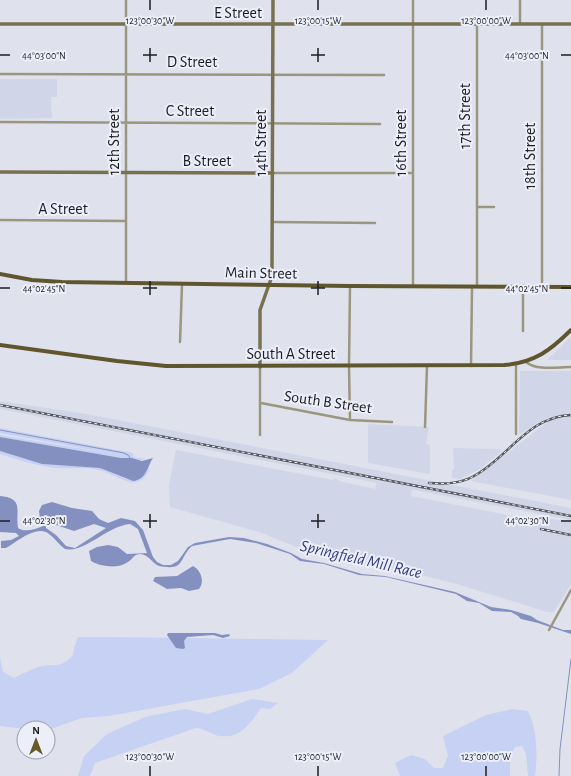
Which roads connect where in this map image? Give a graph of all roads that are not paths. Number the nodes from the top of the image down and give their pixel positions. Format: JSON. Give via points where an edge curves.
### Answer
{"nodes":[{"id":1,"x":126,"y":0,"type":"edge"},
{"id":2,"x":273,"y":0,"type":"edge"},
{"id":3,"x":414,"y":0,"type":"edge"},
{"id":4,"x":520,"y":0,"type":"edge"},
{"id":5,"x":0,"y":24,"type":"edge"},
{"id":6,"x":413,"y":24,"type":"junction"},
{"id":7,"x":477,"y":24,"type":"junction"},
{"id":8,"x":520,"y":24,"type":"junction"},
{"id":9,"x":542,"y":24,"type":"junction"},
{"id":10,"x":571,"y":24,"type":"edge"},
{"id":11,"x":126,"y":25,"type":"junction"},
{"id":12,"x":273,"y":25,"type":"junction"},
{"id":13,"x":0,"y":74,"type":"edge"},
{"id":14,"x":126,"y":74,"type":"junction"},
{"id":15,"x":273,"y":75,"type":"junction"},
{"id":16,"x":384,"y":75,"type":"dead end"},
{"id":17,"x":0,"y":122,"type":"edge"},
{"id":18,"x":126,"y":123,"type":"junction"},
{"id":19,"x":273,"y":124,"type":"junction"},
{"id":20,"x":380,"y":124,"type":"dead end"},
{"id":21,"x":0,"y":172,"type":"edge"},
{"id":22,"x":126,"y":172,"type":"junction"},
{"id":23,"x":273,"y":173,"type":"junction"},
{"id":24,"x":413,"y":173,"type":"junction"},
{"id":25,"x":477,"y":207,"type":"junction"},
{"id":26,"x":494,"y":207,"type":"dead end"},
{"id":27,"x":0,"y":220,"type":"edge"},
{"id":28,"x":126,"y":221,"type":"junction"},
{"id":29,"x":273,"y":222,"type":"junction"},
{"id":30,"x":375,"y":223,"type":"dead end"},
{"id":31,"x":0,"y":274,"type":"edge"},
{"id":32,"x":126,"y":283,"type":"junction"},
{"id":33,"x":182,"y":284,"type":"junction"},
{"id":34,"x":269,"y":285,"type":"junction"},
{"id":35,"x":350,"y":286,"type":"junction"},
{"id":36,"x":571,"y":286,"type":"edge"},
{"id":37,"x":413,"y":287,"type":"junction"},
{"id":38,"x":475,"y":287,"type":"junction"},
{"id":39,"x":523,"y":287,"type":"junction"},
{"id":40,"x":542,"y":287,"type":"junction"},
{"id":41,"x":571,"y":330,"type":"edge"},
{"id":42,"x":523,"y":331,"type":"dead end"},
{"id":43,"x":180,"y":342,"type":"dead end"},
{"id":44,"x":0,"y":345,"type":"edge"},
{"id":45,"x":526,"y":362,"type":"junction"},
{"id":46,"x":516,"y":365,"type":"junction"},
{"id":47,"x":349,"y":366,"type":"junction"},
{"id":48,"x":427,"y":366,"type":"junction"},
{"id":49,"x":471,"y":366,"type":"junction"},
{"id":50,"x":260,"y":367,"type":"junction"},
{"id":51,"x":571,"y":367,"type":"edge"},
{"id":52,"x":261,"y":404,"type":"junction"},
{"id":53,"x":350,"y":420,"type":"junction"},
{"id":54,"x":392,"y":422,"type":"dead end"},
{"id":55,"x":425,"y":427,"type":"dead end"},
{"id":56,"x":260,"y":434,"type":"dead end"},
{"id":57,"x":516,"y":434,"type":"dead end"},
{"id":58,"x":571,"y":590,"type":"edge"},
{"id":59,"x":549,"y":630,"type":"dead end"}],
"edges":[{"from":1,"to":11,"type":"street","name":"12th Street"},
{"from":2,"to":12,"type":"street","name":"14th Street"},
{"from":3,"to":6,"type":"street","name":"16th Street"},
{"from":4,"to":8,"type":"street"},
{"from":5,"to":11,"type":"street","name":"E Street"},
{"from":6,"to":7,"type":"street","name":"E Street"},
{"from":6,"to":12,"type":"street","name":"E Street"},
{"from":6,"to":24,"type":"street","name":"16th Street"},
{"from":7,"to":8,"type":"street","name":"E Street"},
{"from":7,"to":25,"type":"street","name":"17th Street"},
{"from":8,"to":9,"type":"street","name":"E Street"},
{"from":9,"to":10,"type":"street","name":"E Street"},
{"from":9,"to":40,"type":"street","name":"18th Street"},
{"from":11,"to":12,"type":"street","name":"E Street"},
{"from":11,"to":14,"type":"street","name":"12th Street"},
{"from":12,"to":15,"type":"street","name":"14th Street"},
{"from":13,"to":14,"type":"street","name":"D Street"},
{"from":14,"to":15,"type":"street","name":"D Street"},
{"from":14,"to":18,"type":"street","name":"12th Street"},
{"from":15,"to":16,"type":"street","name":"D Street"},
{"from":15,"to":19,"type":"street","name":"14th Street"},
{"from":17,"to":18,"type":"street","name":"C Street"},
{"from":18,"to":19,"type":"street","name":"C Street"},
{"from":18,"to":22,"type":"street","name":"12th Street"},
{"from":19,"to":20,"type":"street","name":"C Street"},
{"from":19,"to":23,"type":"street","name":"14th Street"},
{"from":21,"to":22,"type":"street","name":"B Street"},
{"from":22,"to":23,"type":"street","name":"B Street"},
{"from":22,"to":28,"type":"street","name":"12th Street"},
{"from":23,"to":24,"type":"street","name":"B Street"},
{"from":23,"to":29,"type":"street","name":"14th Street"},
{"from":24,"to":37,"type":"street","name":"16th Street"},
{"from":25,"to":26,"type":"street"},
{"from":25,"to":38,"type":"street","name":"17th Street"},
{"from":27,"to":28,"type":"street","name":"A Street"},
{"from":28,"to":32,"type":"street","name":"12th Street"},
{"from":29,"to":30,"type":"street"},
{"from":29,"to":34,"type":"street","name":"14th Street"},
{"from":31,"to":32,"type":"main road","name":"Main Street","via":[[45,282]]},
{"from":32,"to":33,"type":"main road","name":"Main Street"},
{"from":33,"to":34,"type":"main road","name":"Main Street"},
{"from":33,"to":43,"type":"street"},
{"from":34,"to":35,"type":"main road","name":"Main Street"},
{"from":34,"to":50,"type":"street","name":"14th Street","via":[[260,310]]},
{"from":35,"to":37,"type":"main road","name":"Main Street"},
{"from":35,"to":47,"type":"street"},
{"from":36,"to":40,"type":"main road","name":"Main Street"},
{"from":37,"to":38,"type":"main road","name":"Main Street"},
{"from":38,"to":39,"type":"main road","name":"Main Street"},
{"from":38,"to":49,"type":"street","name":"17th Street"},
{"from":39,"to":40,"type":"main road","name":"Main Street"},
{"from":39,"to":42,"type":"street"},
{"from":41,"to":45,"type":"main road","name":"South A Street","via":[[546,353]]},
{"from":44,"to":50,"type":"main road","name":"South A Street","via":[[145,364]]},
{"from":45,"to":46,"type":"main road","name":"South A Street"},
{"from":45,"to":51,"type":"street","via":[[538,367]]},
{"from":46,"to":49,"type":"main road","name":"South A Street"},
{"from":46,"to":57,"type":"street"},
{"from":47,"to":48,"type":"main road","name":"South A Street"},
{"from":47,"to":50,"type":"main road","name":"South A Street"},
{"from":47,"to":53,"type":"street"},
{"from":48,"to":49,"type":"main road","name":"South A Street"},
{"from":48,"to":55,"type":"street"},
{"from":50,"to":52,"type":"street"},
{"from":52,"to":53,"type":"street","name":"South B Street"},
{"from":52,"to":56,"type":"street"},
{"from":53,"to":54,"type":"street","name":"South B Street"},
{"from":58,"to":59,"type":"street"}]}
